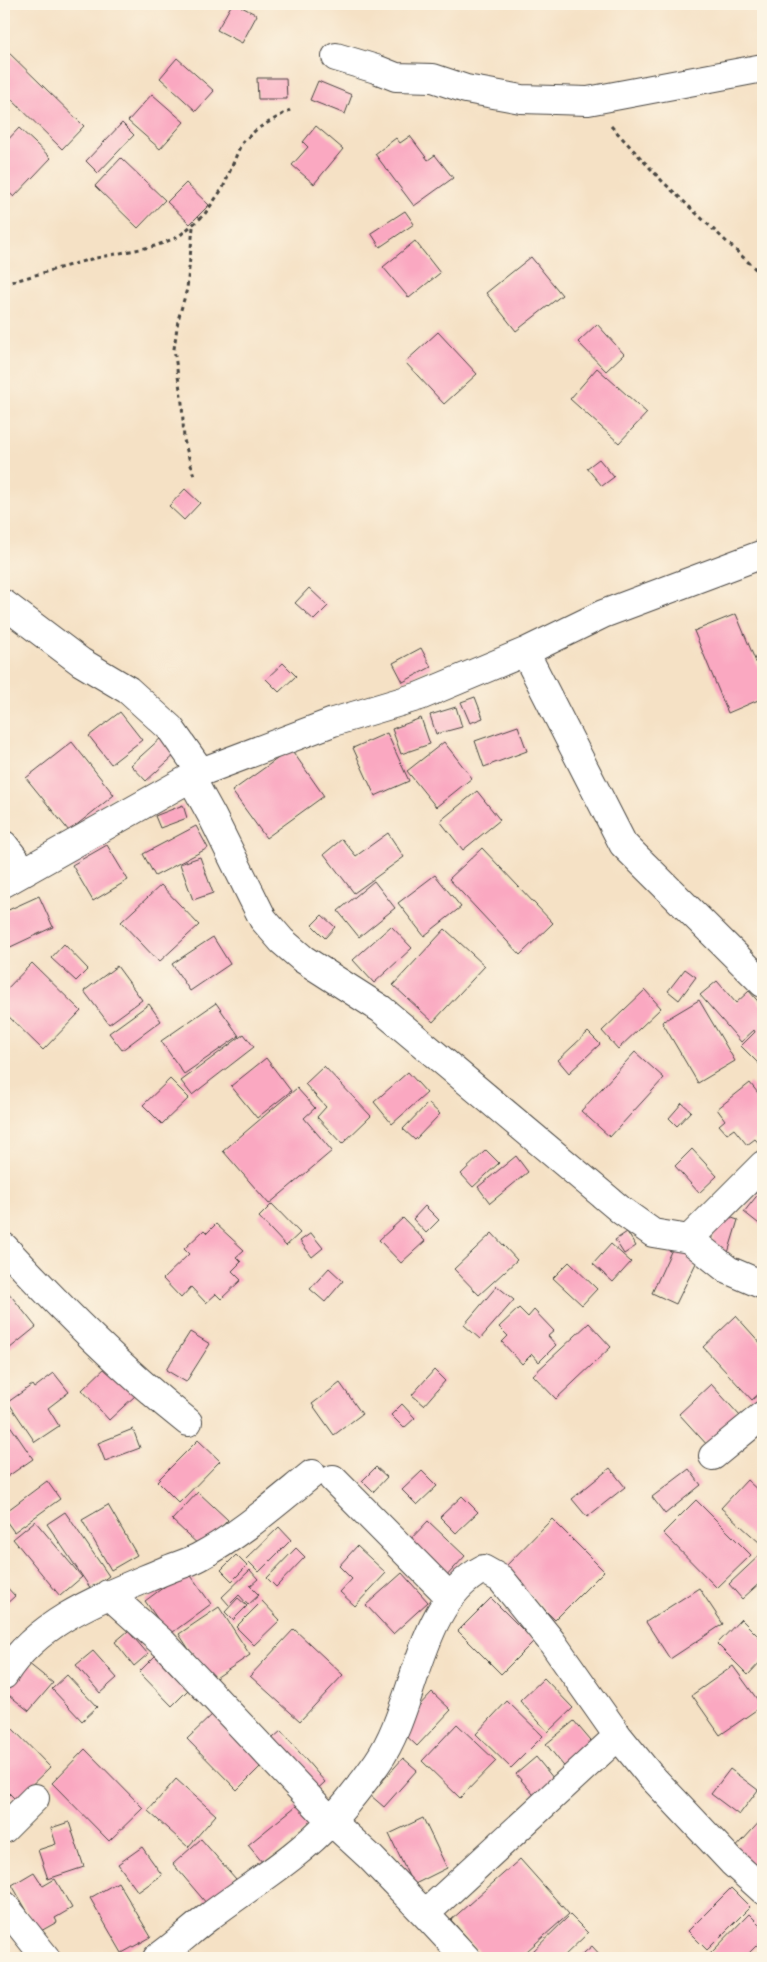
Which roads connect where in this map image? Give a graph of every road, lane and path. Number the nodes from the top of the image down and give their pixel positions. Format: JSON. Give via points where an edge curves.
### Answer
{"nodes":[{"id":1,"x":336,"y":57,"type":"dead end"},
{"id":2,"x":763,"y":68,"type":"edge"},
{"id":3,"x":588,"y":102,"type":"junction"},
{"id":4,"x":290,"y":110,"type":"dead end"},
{"id":5,"x":193,"y":226,"type":"junction"},
{"id":6,"x":763,"y":276,"type":"edge"},
{"id":7,"x":4,"y":284,"type":"edge"},
{"id":8,"x":194,"y":476,"type":"dead end"},
{"id":9,"x":763,"y":554,"type":"edge"},
{"id":10,"x":4,"y":604,"type":"edge"},
{"id":11,"x":525,"y":652,"type":"junction"},
{"id":12,"x":196,"y":775,"type":"junction"},
{"id":13,"x":4,"y":845,"type":"edge"},
{"id":14,"x":14,"y":878,"type":"edge"},
{"id":15,"x":763,"y":983,"type":"edge"},
{"id":16,"x":763,"y":1165,"type":"edge"},
{"id":17,"x":689,"y":1239,"type":"junction"},
{"id":18,"x":4,"y":1247,"type":"edge"},
{"id":19,"x":763,"y":1285,"type":"edge"},
{"id":20,"x":763,"y":1415,"type":"edge"},
{"id":21,"x":188,"y":1422,"type":"dead end"},
{"id":22,"x":713,"y":1456,"type":"dead end"},
{"id":23,"x":108,"y":1594,"type":"junction"},
{"id":24,"x":450,"y":1597,"type":"junction"},
{"id":25,"x":4,"y":1675,"type":"edge"},
{"id":26,"x":618,"y":1736,"type":"junction"},
{"id":27,"x":35,"y":1798,"type":"dead end"},
{"id":28,"x":331,"y":1821,"type":"junction"},
{"id":29,"x":4,"y":1829,"type":"edge"},
{"id":30,"x":763,"y":1890,"type":"edge"},
{"id":31,"x":4,"y":1905,"type":"edge"},
{"id":32,"x":425,"y":1914,"type":"junction"},
{"id":33,"x":46,"y":1958,"type":"edge"},
{"id":34,"x":157,"y":1958,"type":"edge"},
{"id":35,"x":466,"y":1958,"type":"edge"}],
"edges":[{"from":1,"to":3,"type":"street","via":[[396,77],[433,78],[466,89],[521,99]]},
{"from":2,"to":3,"type":"street"},
{"from":3,"to":6,"type":"path","via":[[663,182]]},
{"from":4,"to":5,"type":"path","via":[[257,129],[241,144],[223,188]]},
{"from":5,"to":7,"type":"path","via":[[178,237],[155,246],[91,259]]},
{"from":5,"to":8,"type":"path","via":[[187,289],[174,350],[184,440]]},
{"from":9,"to":11,"type":"street","via":[[603,614]]},
{"from":10,"to":12,"type":"street","via":[[81,662],[128,690],[170,728]]},
{"from":11,"to":12,"type":"street","via":[[420,696],[316,728]]},
{"from":11,"to":15,"type":"street","via":[[623,844]]},
{"from":12,"to":14,"type":"street"},
{"from":12,"to":17,"type":"street","via":[[212,816],[263,919],[282,941],[303,959],[381,1009],[622,1211],[653,1233]]},
{"from":13,"to":14,"type":"street"},
{"from":16,"to":17,"type":"street"},
{"from":17,"to":19,"type":"street","via":[[728,1270]]},
{"from":18,"to":21,"type":"street","via":[[64,1311],[151,1393]]},
{"from":20,"to":22,"type":"street"},
{"from":23,"to":24,"type":"street","via":[[197,1558],[323,1477]]},
{"from":23,"to":25,"type":"street","via":[[42,1634]]},
{"from":23,"to":28,"type":"street","via":[[164,1644]]},
{"from":24,"to":26,"type":"street","via":[[472,1574],[484,1569],[501,1580],[552,1642]]},
{"from":24,"to":28,"type":"street","via":[[430,1634],[392,1740]]},
{"from":26,"to":30,"type":"street","via":[[649,1774]]},
{"from":26,"to":32,"type":"street"},
{"from":27,"to":29,"type":"street"},
{"from":28,"to":32,"type":"street"},
{"from":28,"to":34,"type":"street","via":[[289,1858]]},
{"from":31,"to":33,"type":"street"},
{"from":32,"to":35,"type":"street"}]}
